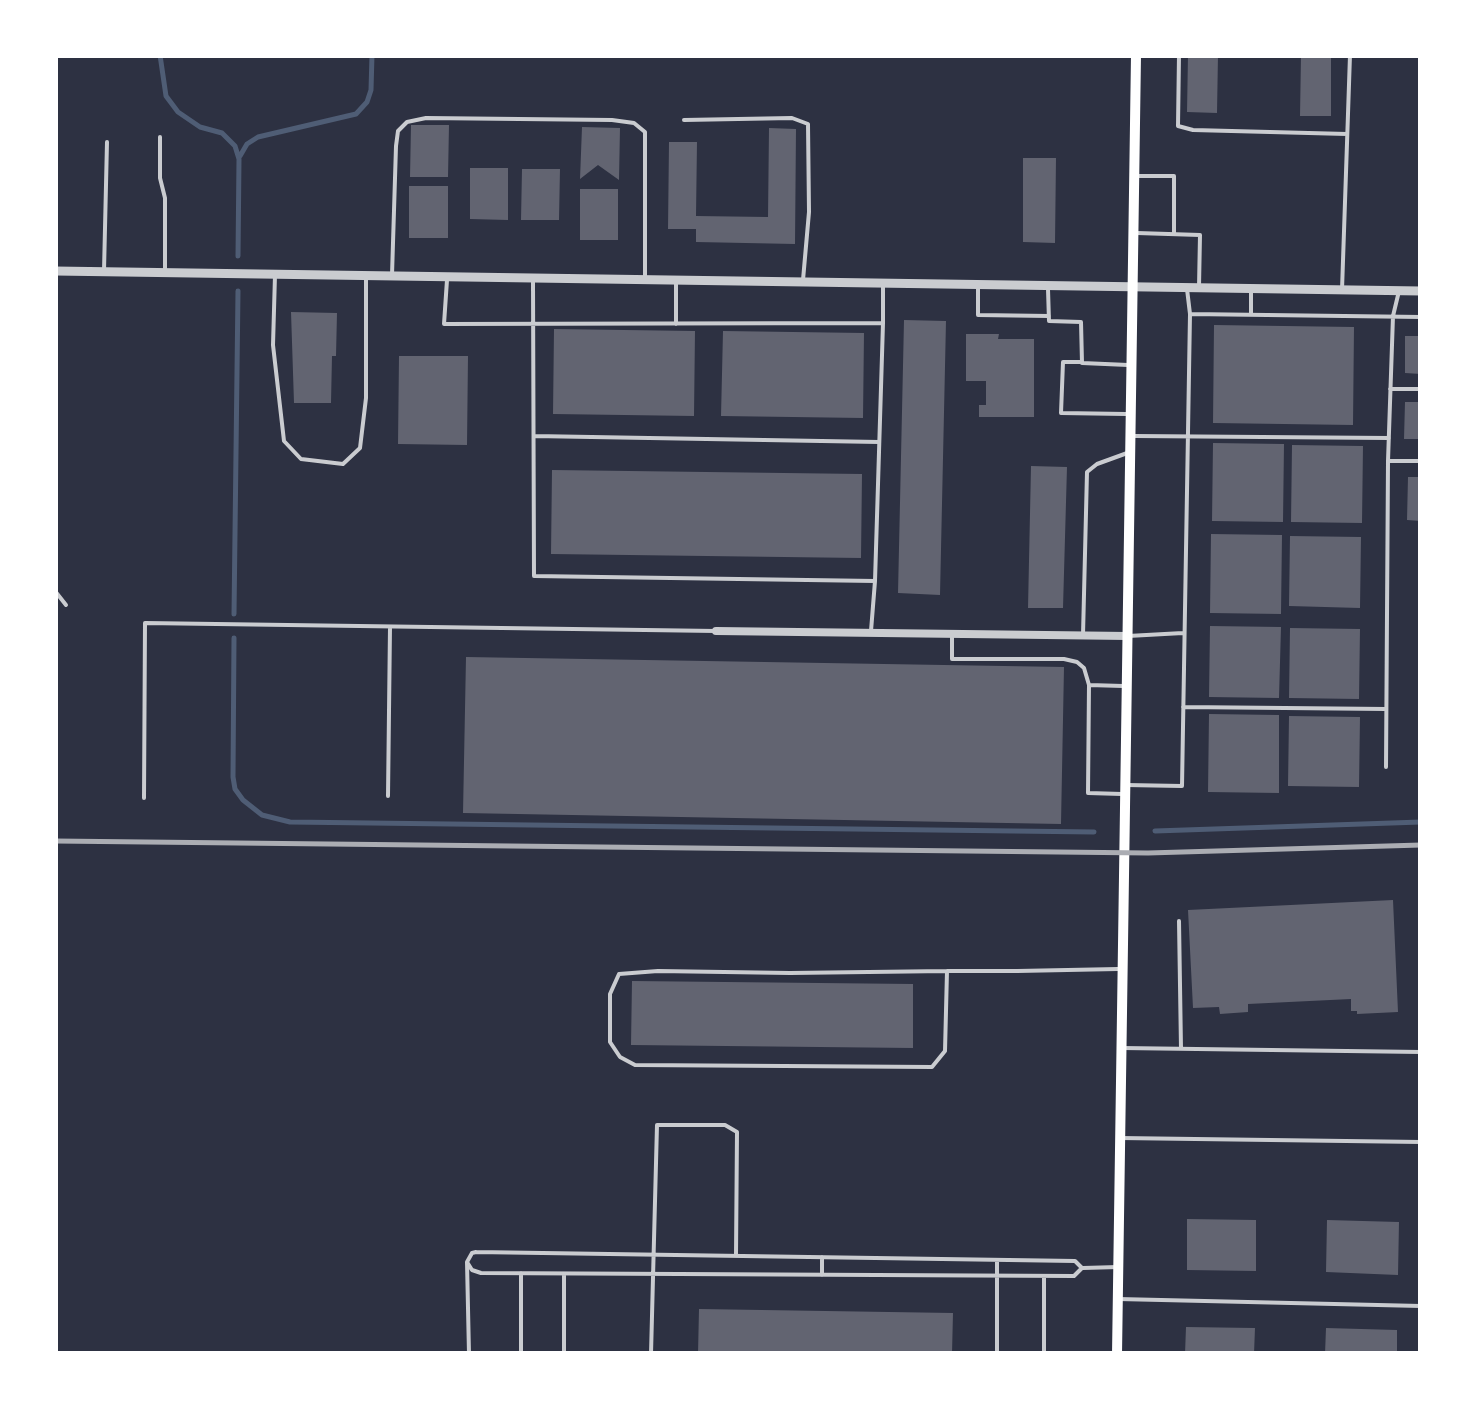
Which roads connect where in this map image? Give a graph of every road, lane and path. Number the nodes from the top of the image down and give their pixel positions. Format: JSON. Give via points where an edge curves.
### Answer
{"nodes":[{"id":1,"x":1136,"y":55,"type":"edge"},
{"id":2,"x":1179,"y":55,"type":"edge"},
{"id":3,"x":1350,"y":55,"type":"edge"},
{"id":4,"x":684,"y":120,"type":"dead end"},
{"id":5,"x":1346,"y":134,"type":"junction"},
{"id":6,"x":160,"y":137,"type":"dead end"},
{"id":7,"x":107,"y":142,"type":"dead end"},
{"id":8,"x":1134,"y":176,"type":"junction"},
{"id":9,"x":1132,"y":233,"type":"junction"},
{"id":10,"x":1174,"y":234,"type":"junction"},
{"id":11,"x":55,"y":271,"type":"edge"},
{"id":12,"x":104,"y":272,"type":"junction"},
{"id":13,"x":166,"y":272,"type":"junction"},
{"id":14,"x":275,"y":274,"type":"junction"},
{"id":15,"x":366,"y":275,"type":"junction"},
{"id":16,"x":392,"y":275,"type":"junction"},
{"id":17,"x":447,"y":276,"type":"junction"},
{"id":18,"x":534,"y":277,"type":"junction"},
{"id":19,"x":644,"y":278,"type":"junction"},
{"id":20,"x":676,"y":278,"type":"junction"},
{"id":21,"x":803,"y":280,"type":"junction"},
{"id":22,"x":883,"y":281,"type":"junction"},
{"id":23,"x":978,"y":282,"type":"junction"},
{"id":24,"x":1048,"y":284,"type":"junction"},
{"id":25,"x":1131,"y":286,"type":"junction"},
{"id":26,"x":1186,"y":287,"type":"junction"},
{"id":27,"x":1199,"y":288,"type":"junction"},
{"id":28,"x":1252,"y":288,"type":"junction"},
{"id":29,"x":1342,"y":290,"type":"junction"},
{"id":30,"x":1400,"y":291,"type":"junction"},
{"id":31,"x":1421,"y":291,"type":"edge"},
{"id":32,"x":1190,"y":314,"type":"junction"},
{"id":33,"x":1250,"y":315,"type":"junction"},
{"id":34,"x":1049,"y":316,"type":"junction"},
{"id":35,"x":1393,"y":316,"type":"junction"},
{"id":36,"x":1421,"y":317,"type":"edge"},
{"id":37,"x":883,"y":323,"type":"junction"},
{"id":38,"x":533,"y":324,"type":"junction"},
{"id":39,"x":676,"y":324,"type":"junction"},
{"id":40,"x":1082,"y":362,"type":"junction"},
{"id":41,"x":1130,"y":365,"type":"junction"},
{"id":42,"x":1390,"y":389,"type":"junction"},
{"id":43,"x":1421,"y":389,"type":"edge"},
{"id":44,"x":1130,"y":414,"type":"junction"},
{"id":45,"x":1187,"y":435,"type":"junction"},
{"id":46,"x":533,"y":436,"type":"junction"},
{"id":47,"x":1130,"y":436,"type":"junction"},
{"id":48,"x":1389,"y":438,"type":"junction"},
{"id":49,"x":879,"y":442,"type":"junction"},
{"id":50,"x":1130,"y":452,"type":"junction"},
{"id":51,"x":1388,"y":461,"type":"junction"},
{"id":52,"x":1421,"y":461,"type":"edge"},
{"id":53,"x":875,"y":581,"type":"junction"},
{"id":54,"x":55,"y":591,"type":"edge"},
{"id":55,"x":66,"y":604,"type":"dead end"},
{"id":56,"x":390,"y":627,"type":"junction"},
{"id":57,"x":716,"y":632,"type":"joint"},
{"id":58,"x":871,"y":633,"type":"junction"},
{"id":59,"x":1184,"y":633,"type":"junction"},
{"id":60,"x":952,"y":634,"type":"junction"},
{"id":61,"x":1084,"y":636,"type":"junction"},
{"id":62,"x":1128,"y":636,"type":"junction"},
{"id":63,"x":1088,"y":685,"type":"junction"},
{"id":64,"x":1128,"y":686,"type":"junction"},
{"id":65,"x":1183,"y":707,"type":"junction"},
{"id":66,"x":1386,"y":709,"type":"junction"},
{"id":67,"x":1386,"y":768,"type":"dead end"},
{"id":68,"x":1126,"y":789,"type":"junction"},
{"id":69,"x":388,"y":796,"type":"dead end"},
{"id":70,"x":144,"y":798,"type":"dead end"},
{"id":71,"x":1178,"y":921,"type":"dead end"},
{"id":72,"x":1123,"y":969,"type":"junction"},
{"id":73,"x":947,"y":971,"type":"junction"},
{"id":74,"x":1122,"y":1048,"type":"junction"},
{"id":75,"x":1180,"y":1049,"type":"junction"},
{"id":76,"x":1421,"y":1052,"type":"edge"},
{"id":77,"x":1120,"y":1138,"type":"junction"},
{"id":78,"x":1421,"y":1142,"type":"edge"},
{"id":79,"x":654,"y":1255,"type":"junction"},
{"id":80,"x":736,"y":1255,"type":"junction"},
{"id":81,"x":822,"y":1257,"type":"junction"},
{"id":82,"x":997,"y":1260,"type":"junction"},
{"id":83,"x":466,"y":1262,"type":"junction"},
{"id":84,"x":1082,"y":1268,"type":"junction"},
{"id":85,"x":1118,"y":1268,"type":"junction"},
{"id":86,"x":521,"y":1273,"type":"junction"},
{"id":87,"x":564,"y":1273,"type":"junction"},
{"id":88,"x":653,"y":1274,"type":"junction"},
{"id":89,"x":822,"y":1275,"type":"junction"},
{"id":90,"x":997,"y":1275,"type":"junction"},
{"id":91,"x":1044,"y":1276,"type":"junction"},
{"id":92,"x":1118,"y":1299,"type":"junction"},
{"id":93,"x":1421,"y":1306,"type":"edge"},
{"id":94,"x":469,"y":1354,"type":"edge"},
{"id":95,"x":521,"y":1354,"type":"edge"},
{"id":96,"x":564,"y":1354,"type":"edge"},
{"id":97,"x":652,"y":1354,"type":"edge"},
{"id":98,"x":998,"y":1354,"type":"edge"},
{"id":99,"x":1044,"y":1354,"type":"edge"},
{"id":100,"x":1117,"y":1354,"type":"edge"}],
"edges":[{"from":1,"to":8,"type":"main road"},
{"from":2,"to":5,"type":"lane","via":[[1178,126]]},
{"from":3,"to":5,"type":"lane"},
{"from":4,"to":21,"type":"lane","via":[[792,118],[808,124]]},
{"from":5,"to":29,"type":"lane"},
{"from":6,"to":13,"type":"lane"},
{"from":7,"to":12,"type":"lane"},
{"from":8,"to":9,"type":"main road"},
{"from":8,"to":10,"type":"lane","via":[[1174,176]]},
{"from":9,"to":10,"type":"lane"},
{"from":9,"to":25,"type":"main road"},
{"from":10,"to":27,"type":"lane","via":[[1200,235]]},
{"from":11,"to":12,"type":"street"},
{"from":12,"to":13,"type":"street"},
{"from":13,"to":14,"type":"street"},
{"from":14,"to":15,"type":"street"},
{"from":14,"to":15,"type":"lane","via":[[273,345],[284,441],[302,459],[342,464],[360,448]]},
{"from":15,"to":16,"type":"street"},
{"from":16,"to":17,"type":"street"},
{"from":16,"to":19,"type":"lane","via":[[394,166],[398,131],[407,122],[612,120],[645,132]]},
{"from":17,"to":18,"type":"street"},
{"from":17,"to":38,"type":"lane","via":[[444,324]]},
{"from":18,"to":19,"type":"street"},
{"from":18,"to":38,"type":"lane"},
{"from":19,"to":20,"type":"street"},
{"from":20,"to":21,"type":"street"},
{"from":20,"to":39,"type":"lane"},
{"from":21,"to":22,"type":"street"},
{"from":22,"to":23,"type":"street"},
{"from":22,"to":37,"type":"lane"},
{"from":23,"to":24,"type":"street"},
{"from":23,"to":34,"type":"lane","via":[[978,315]]},
{"from":24,"to":25,"type":"street"},
{"from":24,"to":34,"type":"lane"},
{"from":25,"to":26,"type":"street"},
{"from":25,"to":41,"type":"main road"},
{"from":26,"to":27,"type":"street"},
{"from":26,"to":32,"type":"lane"},
{"from":27,"to":28,"type":"street"},
{"from":28,"to":29,"type":"street"},
{"from":28,"to":33,"type":"lane"},
{"from":29,"to":30,"type":"street"},
{"from":30,"to":31,"type":"street"},
{"from":30,"to":35,"type":"lane"},
{"from":32,"to":33,"type":"lane"},
{"from":32,"to":45,"type":"lane"},
{"from":33,"to":35,"type":"lane"},
{"from":34,"to":40,"type":"lane","via":[[1081,322]]},
{"from":35,"to":36,"type":"lane"},
{"from":35,"to":42,"type":"lane"},
{"from":37,"to":39,"type":"lane"},
{"from":37,"to":49,"type":"lane"},
{"from":38,"to":39,"type":"lane"},
{"from":38,"to":46,"type":"lane"},
{"from":40,"to":41,"type":"lane"},
{"from":40,"to":44,"type":"lane","via":[[1063,362],[1061,413]]},
{"from":41,"to":44,"type":"main road"},
{"from":42,"to":43,"type":"lane"},
{"from":42,"to":48,"type":"lane"},
{"from":44,"to":47,"type":"main road"},
{"from":45,"to":47,"type":"lane"},
{"from":45,"to":48,"type":"lane"},
{"from":45,"to":59,"type":"lane"},
{"from":46,"to":49,"type":"lane"},
{"from":46,"to":53,"type":"lane","via":[[534,576]]},
{"from":47,"to":50,"type":"main road"},
{"from":48,"to":51,"type":"lane"},
{"from":49,"to":53,"type":"lane"},
{"from":50,"to":61,"type":"lane","via":[[1087,472]]},
{"from":50,"to":62,"type":"main road"},
{"from":51,"to":52,"type":"lane"},
{"from":51,"to":66,"type":"lane"},
{"from":53,"to":58,"type":"lane"},
{"from":54,"to":55,"type":"lane"},
{"from":56,"to":57,"type":"lane"},
{"from":56,"to":69,"type":"lane"},
{"from":56,"to":70,"type":"lane","via":[[146,623]]},
{"from":57,"to":58,"type":"street"},
{"from":58,"to":60,"type":"street"},
{"from":59,"to":62,"type":"lane"},
{"from":59,"to":65,"type":"lane"},
{"from":60,"to":61,"type":"street"},
{"from":60,"to":63,"type":"lane","via":[[952,658],[1064,659],[1084,668]]},
{"from":61,"to":62,"type":"street"},
{"from":62,"to":64,"type":"main road"},
{"from":63,"to":64,"type":"lane"},
{"from":63,"to":68,"type":"lane","via":[[1088,793]]},
{"from":64,"to":68,"type":"main road"},
{"from":65,"to":66,"type":"lane"},
{"from":65,"to":68,"type":"lane","via":[[1182,786]]},
{"from":66,"to":67,"type":"lane"},
{"from":68,"to":72,"type":"main road"},
{"from":71,"to":75,"type":"lane"},
{"from":72,"to":73,"type":"lane"},
{"from":72,"to":74,"type":"main road"},
{"from":73,"to":73,"type":"lane","via":[[620,974],[610,994],[610,1042],[634,1065],[932,1067],[945,1051]]},
{"from":74,"to":75,"type":"lane"},
{"from":74,"to":77,"type":"main road"},
{"from":75,"to":76,"type":"lane"},
{"from":77,"to":78,"type":"lane"},
{"from":77,"to":85,"type":"main road"},
{"from":79,"to":80,"type":"lane"},
{"from":79,"to":80,"type":"lane","via":[[655,1129],[663,1124],[725,1125],[737,1132]]},
{"from":79,"to":83,"type":"lane","via":[[472,1252]]},
{"from":79,"to":88,"type":"lane"},
{"from":80,"to":81,"type":"lane"},
{"from":81,"to":82,"type":"lane"},
{"from":81,"to":89,"type":"lane"},
{"from":82,"to":84,"type":"lane","via":[[1076,1261]]},
{"from":82,"to":90,"type":"lane"},
{"from":83,"to":86,"type":"lane","via":[[480,1273]]},
{"from":83,"to":94,"type":"lane"},
{"from":84,"to":85,"type":"lane"},
{"from":84,"to":91,"type":"lane","via":[[1074,1276]]},
{"from":85,"to":92,"type":"main road"},
{"from":86,"to":87,"type":"lane"},
{"from":86,"to":95,"type":"lane"},
{"from":87,"to":88,"type":"lane"},
{"from":87,"to":96,"type":"lane"},
{"from":88,"to":89,"type":"lane"},
{"from":88,"to":97,"type":"lane"},
{"from":89,"to":90,"type":"lane"},
{"from":90,"to":91,"type":"lane"},
{"from":90,"to":98,"type":"lane"},
{"from":91,"to":99,"type":"lane"},
{"from":92,"to":93,"type":"lane"},
{"from":92,"to":100,"type":"main road"}]}
